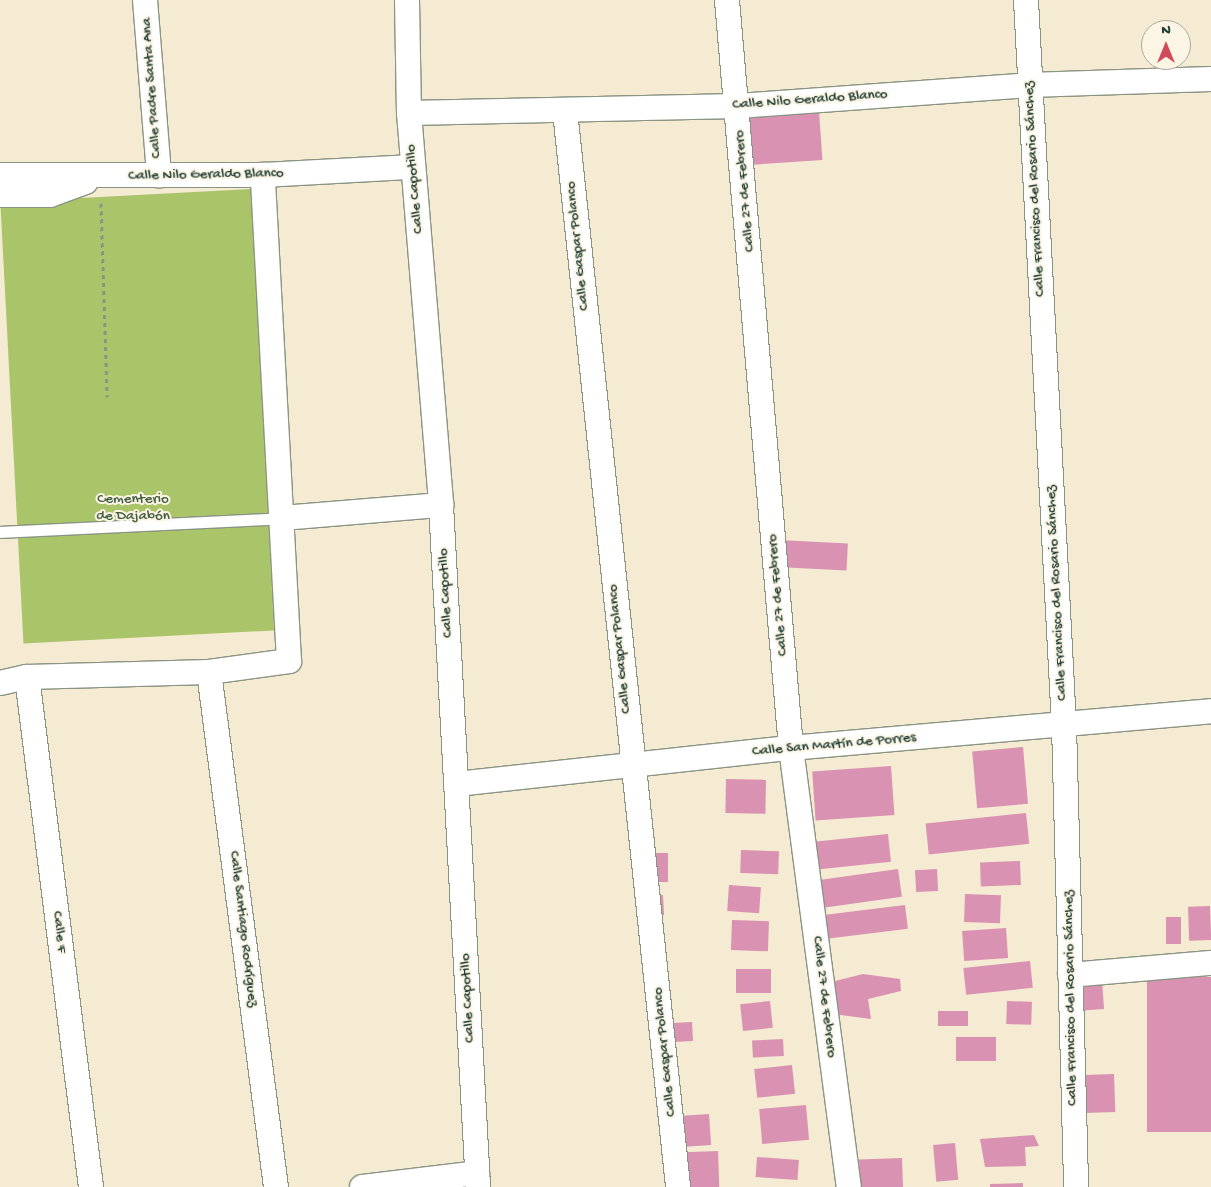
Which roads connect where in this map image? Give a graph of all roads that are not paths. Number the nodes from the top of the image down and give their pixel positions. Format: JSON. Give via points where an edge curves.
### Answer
{"nodes":[{"id":1,"x":145,"y":0,"type":"edge"},
{"id":2,"x":407,"y":0,"type":"edge"},
{"id":3,"x":727,"y":0,"type":"edge"},
{"id":4,"x":1026,"y":0,"type":"edge"},
{"id":5,"x":1211,"y":79,"type":"edge"},
{"id":6,"x":1029,"y":85,"type":"junction"},
{"id":7,"x":738,"y":106,"type":"junction"},
{"id":8,"x":564,"y":111,"type":"junction"},
{"id":9,"x":409,"y":113,"type":"junction"},
{"id":10,"x":413,"y":167,"type":"junction"},
{"id":11,"x":0,"y":175,"type":"edge"},
{"id":12,"x":159,"y":175,"type":"junction"},
{"id":13,"x":263,"y":175,"type":"junction"},
{"id":14,"x":101,"y":177,"type":"junction"},
{"id":15,"x":0,"y":195,"type":"edge"},
{"id":16,"x":441,"y":504,"type":"junction"},
{"id":17,"x":282,"y":518,"type":"junction"},
{"id":18,"x":0,"y":532,"type":"edge"},
{"id":19,"x":209,"y":672,"type":"junction"},
{"id":20,"x":27,"y":677,"type":"junction"},
{"id":21,"x":0,"y":683,"type":"edge"},
{"id":22,"x":1211,"y":711,"type":"edge"},
{"id":23,"x":1064,"y":724,"type":"junction"},
{"id":24,"x":791,"y":748,"type":"junction"},
{"id":25,"x":632,"y":766,"type":"junction"},
{"id":26,"x":457,"y":784,"type":"junction"},
{"id":27,"x":1211,"y":963,"type":"edge"},
{"id":28,"x":1070,"y":975,"type":"junction"},
{"id":29,"x":477,"y":1180,"type":"edge"},
{"id":30,"x":91,"y":1187,"type":"edge"},
{"id":31,"x":276,"y":1187,"type":"edge"},
{"id":32,"x":362,"y":1187,"type":"edge"},
{"id":33,"x":678,"y":1187,"type":"edge"},
{"id":34,"x":848,"y":1187,"type":"edge"},
{"id":35,"x":1076,"y":1187,"type":"edge"}],
"edges":[{"from":1,"to":12,"type":"street","name":"Calle Padre Santa Ana"},
{"from":2,"to":9,"type":"street","name":"Calle Capotillo"},
{"from":3,"to":7,"type":"street","name":"Calle 27 de Febrero"},
{"from":4,"to":6,"type":"street","name":"Calle Francisco del Rosario Sánchez"},
{"from":5,"to":6,"type":"street","name":"Calle Nilo Geraldo Blanco"},
{"from":6,"to":7,"type":"street","name":"Calle Nilo Geraldo Blanco"},
{"from":6,"to":23,"type":"street","name":"Calle Francisco del Rosario Sánchez"},
{"from":7,"to":8,"type":"street","name":"Calle Nilo Geraldo Blanco"},
{"from":7,"to":24,"type":"street","name":"Calle 27 de Febrero"},
{"from":8,"to":9,"type":"street","name":"Calle Nilo Geraldo Blanco"},
{"from":8,"to":25,"type":"street","name":"Calle Gaspar Polanco"},
{"from":9,"to":10,"type":"street","name":"Calle Capotillo"},
{"from":10,"to":13,"type":"street","name":"Calle Nilo Geraldo Blanco"},
{"from":10,"to":16,"type":"street","name":"Calle Capotillo"},
{"from":11,"to":14,"type":"street","name":"Calle Nilo Geraldo Blanco"},
{"from":12,"to":13,"type":"street","name":"Calle Nilo Geraldo Blanco"},
{"from":12,"to":14,"type":"street","name":"Calle Nilo Geraldo Blanco"},
{"from":13,"to":17,"type":"street"},
{"from":14,"to":15,"type":"street","via":[[50,195]]},
{"from":16,"to":17,"type":"street"},
{"from":16,"to":26,"type":"street","name":"Calle Capotillo"},
{"from":17,"to":18,"type":"lane"},
{"from":17,"to":19,"type":"street","via":[[289,661]]},
{"from":19,"to":20,"type":"street"},
{"from":19,"to":31,"type":"street","name":"Calle Santiago Rodríguez"},
{"from":20,"to":21,"type":"street"},
{"from":20,"to":30,"type":"street","name":"Calle F"},
{"from":22,"to":23,"type":"street","name":"Calle San Martín de Porres"},
{"from":23,"to":24,"type":"street","name":"Calle San Martín de Porres"},
{"from":23,"to":28,"type":"street","name":"Calle Francisco del Rosario Sánchez"},
{"from":24,"to":25,"type":"street","name":"Calle San Martín de Porres"},
{"from":24,"to":34,"type":"street","name":"Calle 27 de Febrero"},
{"from":25,"to":26,"type":"street","name":"Calle San Martín de Porres"},
{"from":25,"to":33,"type":"street","name":"Calle Gaspar Polanco"},
{"from":26,"to":29,"type":"street","name":"Calle Capotillo"},
{"from":27,"to":28,"type":"street"},
{"from":28,"to":35,"type":"street","name":"Calle Francisco del Rosario Sánchez"},
{"from":29,"to":32,"type":"street"}]}
